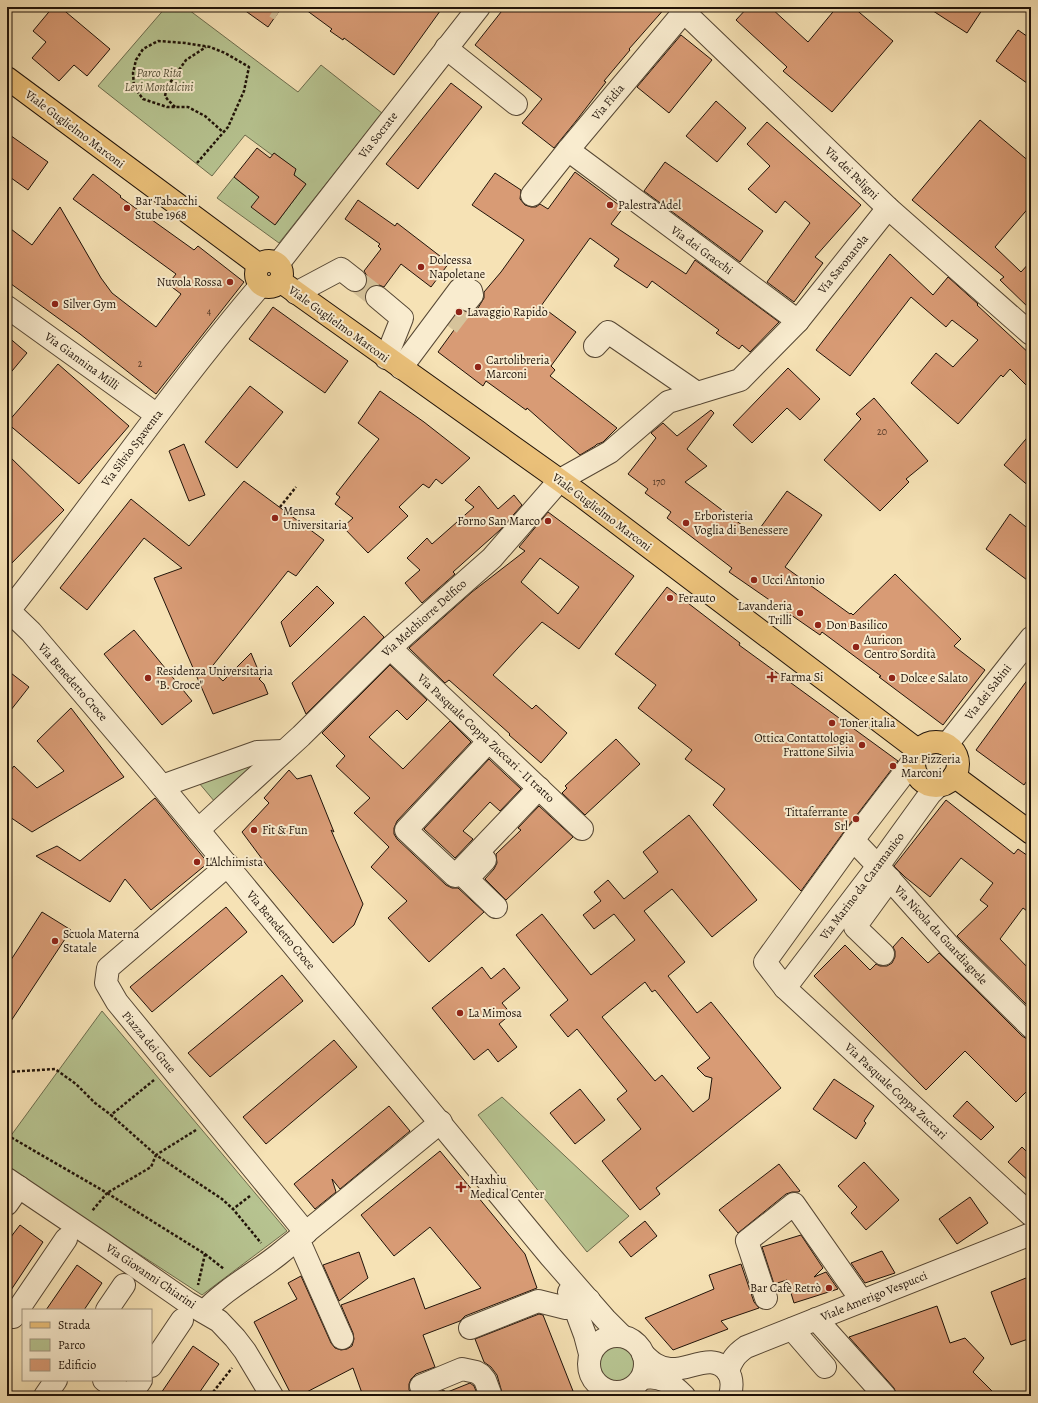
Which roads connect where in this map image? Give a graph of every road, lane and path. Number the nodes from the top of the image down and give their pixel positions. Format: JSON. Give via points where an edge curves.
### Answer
{"nodes":[{"id":1,"x":684,"y":8,"type":"edge"},
{"id":2,"x":470,"y":10,"type":"edge"},
{"id":3,"x":207,"y":47,"type":"junction"},
{"id":4,"x":446,"y":48,"type":"junction"},
{"id":5,"x":7,"y":78,"type":"edge"},
{"id":6,"x":516,"y":104,"type":"dead end"},
{"id":7,"x":175,"y":107,"type":"junction"},
{"id":8,"x":223,"y":132,"type":"junction"},
{"id":9,"x":568,"y":150,"type":"junction"},
{"id":10,"x":196,"y":163,"type":"dead end"},
{"id":11,"x":532,"y":195,"type":"dead end"},
{"id":12,"x":888,"y":208,"type":"junction"},
{"id":13,"x":275,"y":278,"type":"junction"},
{"id":14,"x":354,"y":280,"type":"tunnel mouth"},
{"id":15,"x":377,"y":297,"type":"tunnel mouth"},
{"id":16,"x":468,"y":300,"type":"dead end"},
{"id":17,"x":7,"y":307,"type":"edge"},
{"id":18,"x":798,"y":321,"type":"junction"},
{"id":19,"x":448,"y":326,"type":"tunnel mouth"},
{"id":20,"x":1031,"y":334,"type":"edge"},
{"id":21,"x":595,"y":346,"type":"dead end"},
{"id":22,"x":399,"y":367,"type":"junction"},
{"id":23,"x":698,"y":393,"type":"junction"},
{"id":24,"x":157,"y":415,"type":"junction"},
{"id":25,"x":560,"y":480,"type":"junction"},
{"id":26,"x":296,"y":486,"type":"dead end"},
{"id":27,"x":280,"y":507,"type":"dead end"},
{"id":28,"x":8,"y":611,"type":"edge"},
{"id":29,"x":1031,"y":638,"type":"edge"},
{"id":30,"x":390,"y":648,"type":"junction"},
{"id":31,"x":489,"y":741,"type":"junction"},
{"id":32,"x":945,"y":744,"type":"junction"},
{"id":33,"x":284,"y":751,"type":"junction"},
{"id":34,"x":917,"y":754,"type":"junction"},
{"id":35,"x":946,"y":781,"type":"junction"},
{"id":36,"x":162,"y":786,"type":"junction"},
{"id":37,"x":542,"y":791,"type":"junction"},
{"id":38,"x":582,"y":829,"type":"dead end"},
{"id":39,"x":198,"y":830,"type":"junction"},
{"id":40,"x":1031,"y":833,"type":"edge"},
{"id":41,"x":853,"y":840,"type":"junction"},
{"id":42,"x":228,"y":865,"type":"junction"},
{"id":43,"x":884,"y":872,"type":"junction"},
{"id":44,"x":496,"y":907,"type":"dead end"},
{"id":45,"x":883,"y":954,"type":"dead end"},
{"id":46,"x":785,"y":988,"type":"junction"},
{"id":47,"x":1031,"y":1027,"type":"edge"},
{"id":48,"x":170,"y":1067,"type":"junction"},
{"id":49,"x":7,"y":1072,"type":"edge"},
{"id":50,"x":111,"y":1115,"type":"junction"},
{"id":51,"x":213,"y":1119,"type":"junction"},
{"id":52,"x":441,"y":1122,"type":"junction"},
{"id":53,"x":7,"y":1135,"type":"edge"},
{"id":54,"x":156,"y":1155,"type":"junction"},
{"id":55,"x":265,"y":1183,"type":"junction"},
{"id":56,"x":11,"y":1190,"type":"edge"},
{"id":57,"x":107,"y":1193,"type":"junction"},
{"id":58,"x":233,"y":1209,"type":"junction"},
{"id":59,"x":89,"y":1213,"type":"dead end"},
{"id":60,"x":1031,"y":1215,"type":"edge"},
{"id":61,"x":1031,"y":1234,"type":"edge"},
{"id":62,"x":302,"y":1236,"type":"junction"},
{"id":63,"x":66,"y":1238,"type":"dead end"},
{"id":64,"x":274,"y":1259,"type":"junction"},
{"id":65,"x":124,"y":1285,"type":"dead end"},
{"id":66,"x":196,"y":1291,"type":"dead end"},
{"id":67,"x":766,"y":1298,"type":"dead end"},
{"id":68,"x":862,"y":1301,"type":"junction"},
{"id":69,"x":581,"y":1303,"type":"junction"},
{"id":70,"x":108,"y":1309,"type":"edge"},
{"id":71,"x":204,"y":1312,"type":"junction"},
{"id":72,"x":816,"y":1319,"type":"junction"},
{"id":73,"x":182,"y":1320,"type":"dead end"},
{"id":74,"x":13,"y":1321,"type":"edge"},
{"id":75,"x":470,"y":1328,"type":"dead end"},
{"id":76,"x":792,"y":1329,"type":"junction"},
{"id":77,"x":622,"y":1336,"type":"junction"},
{"id":78,"x":342,"y":1338,"type":"dead end"},
{"id":79,"x":245,"y":1351,"type":"junction"},
{"id":80,"x":590,"y":1354,"type":"junction"},
{"id":81,"x":643,"y":1354,"type":"junction"},
{"id":82,"x":152,"y":1365,"type":"edge"},
{"id":83,"x":825,"y":1367,"type":"dead end"},
{"id":84,"x":728,"y":1372,"type":"junction"},
{"id":85,"x":641,"y":1379,"type":"junction"},
{"id":86,"x":55,"y":1381,"type":"edge"},
{"id":87,"x":106,"y":1381,"type":"edge"},
{"id":88,"x":140,"y":1381,"type":"edge"},
{"id":89,"x":421,"y":1386,"type":"dead end"},
{"id":90,"x":608,"y":1394,"type":"edge"},
{"id":91,"x":45,"y":1396,"type":"edge"},
{"id":92,"x":129,"y":1396,"type":"edge"},
{"id":93,"x":210,"y":1396,"type":"edge"},
{"id":94,"x":272,"y":1396,"type":"edge"},
{"id":95,"x":491,"y":1396,"type":"edge"},
{"id":96,"x":684,"y":1396,"type":"edge"},
{"id":97,"x":730,"y":1396,"type":"edge"},
{"id":98,"x":885,"y":1396,"type":"edge"}],
"edges":[{"from":1,"to":9,"type":"street","name":"Via Fidia"},
{"from":1,"to":12,"type":"street","name":"Via dei Peligni"},
{"from":2,"to":4,"type":"street","name":"Via Socrate"},
{"from":3,"to":7,"type":"path","via":[[186,60],[167,87],[165,96]]},
{"from":3,"to":7,"type":"path","via":[[158,41],[144,49],[136,60],[133,73],[134,87],[143,99]]},
{"from":3,"to":8,"type":"path","via":[[225,53],[249,67],[244,91]]},
{"from":4,"to":6,"type":"street"},
{"from":4,"to":13,"type":"street","name":"Via Socrate"},
{"from":5,"to":13,"type":"main road","name":"Viale Guglielmo Marconi"},
{"from":7,"to":8,"type":"path","via":[[188,107],[205,116]]},
{"from":8,"to":10,"type":"path"},
{"from":9,"to":11,"type":"street","name":"Via Fidia"},
{"from":9,"to":18,"type":"street","name":"Via dei Gracchi"},
{"from":12,"to":18,"type":"street","name":"Via Savonarola"},
{"from":12,"to":20,"type":"street","name":"Via dei Peligni"},
{"from":13,"to":14,"type":"street","via":[[341,269]]},
{"from":13,"to":22,"type":"main road","name":"Viale Guglielmo Marconi"},
{"from":13,"to":24,"type":"street","name":"Via Silvio Spaventa"},
{"from":15,"to":22,"type":"street","via":[[402,318]]},
{"from":16,"to":22,"type":"street","via":[[472,296],[470,291],[466,288],[460,289]]},
{"from":17,"to":24,"type":"street","name":"Via Giannina Milli"},
{"from":18,"to":23,"type":"street","name":"Via Savonarola","via":[[740,380]]},
{"from":19,"to":22,"type":"street"},
{"from":21,"to":23,"type":"street","via":[[608,332]]},
{"from":22,"to":25,"type":"main road","name":"Viale Guglielmo Marconi"},
{"from":23,"to":25,"type":"street","name":"Via Melchiorre Delfico","via":[[668,402],[610,452]]},
{"from":24,"to":28,"type":"street","name":"Via Silvio Spaventa"},
{"from":25,"to":30,"type":"street","name":"Via Melchiorre Delfico","via":[[492,558]]},
{"from":25,"to":34,"type":"main road","name":"Viale Guglielmo Marconi"},
{"from":26,"to":27,"type":"path"},
{"from":28,"to":36,"type":"street","name":"Via Benedetto Croce","via":[[31,632]]},
{"from":29,"to":32,"type":"street","name":"Via dei Sabini"},
{"from":30,"to":31,"type":"street","name":"Via Pasquale Coppa Zuccari - II tratto"},
{"from":30,"to":33,"type":"street","name":"Via Melchiorre Delfico"},
{"from":31,"to":37,"type":"street","name":"Via Pasquale Coppa Zuccari - II tratto"},
{"from":31,"to":37,"type":"street","via":[[406,830],[417,841],[455,876]]},
{"from":32,"to":34,"type":"main road","via":[[933,742],[923,746]]},
{"from":32,"to":35,"type":"main road","via":[[957,758],[957,770]]},
{"from":33,"to":36,"type":"street","via":[[257,752]]},
{"from":33,"to":39,"type":"street","name":"Via Melchiorre Delfico"},
{"from":34,"to":35,"type":"main road","via":[[914,764],[918,776],[927,784]]},
{"from":34,"to":41,"type":"street"},
{"from":35,"to":40,"type":"main road"},
{"from":35,"to":43,"type":"street","name":"Via Marino da Caramanico","via":[[930,794]]},
{"from":36,"to":39,"type":"street","name":"Via Benedetto Croce"},
{"from":37,"to":38,"type":"street","name":"Via Pasquale Coppa Zuccari - II tratto"},
{"from":37,"to":44,"type":"street","via":[[468,878]]},
{"from":39,"to":42,"type":"street","name":"Via Benedetto Croce"},
{"from":41,"to":43,"type":"street","name":"Via Nicola da Guardiagrele"},
{"from":41,"to":46,"type":"street","name":"Via Pasquale Coppa Zuccari","via":[[765,962]]},
{"from":42,"to":48,"type":"street","name":"Piazza dei Grue","via":[[108,968],[106,983],[116,1002]]},
{"from":42,"to":52,"type":"street","name":"Via Benedetto Croce"},
{"from":43,"to":45,"type":"street","via":[[855,927]]},
{"from":43,"to":46,"type":"street","name":"Via Marino da Caramanico"},
{"from":43,"to":47,"type":"street","name":"Via Nicola da Guardiagrele","via":[[951,948]]},
{"from":46,"to":60,"type":"street","name":"Via Pasquale Coppa Zuccari"},
{"from":48,"to":50,"type":"path"},
{"from":48,"to":51,"type":"street","name":"Piazza dei Grue"},
{"from":49,"to":50,"type":"path","via":[[55,1069]]},
{"from":50,"to":54,"type":"path"},
{"from":51,"to":54,"type":"path"},
{"from":51,"to":55,"type":"street","name":"Piazza dei Grue"},
{"from":52,"to":62,"type":"street"},
{"from":52,"to":69,"type":"street","name":"Via Benedetto Croce","via":[[550,1256],[566,1285]]},
{"from":53,"to":57,"type":"path"},
{"from":54,"to":57,"type":"path","via":[[152,1167]]},
{"from":54,"to":58,"type":"path"},
{"from":55,"to":58,"type":"path"},
{"from":55,"to":62,"type":"street","name":"Piazza dei Grue"},
{"from":56,"to":71,"type":"street","name":"Via Giovanni Chiarini","via":[[102,1243]]},
{"from":57,"to":59,"type":"path"},
{"from":57,"to":66,"type":"path","via":[[205,1254]]},
{"from":58,"to":64,"type":"path"},
{"from":61,"to":68,"type":"street","name":"Viale Amerigo Vespucci"},
{"from":62,"to":64,"type":"street"},
{"from":62,"to":78,"type":"street","name":"Piazza dei Grue"},
{"from":63,"to":74,"type":"street"},
{"from":64,"to":71,"type":"street","via":[[213,1302]]},
{"from":65,"to":70,"type":"street"},
{"from":67,"to":68,"type":"street","via":[[747,1241],[794,1204]]},
{"from":68,"to":72,"type":"street","name":"Viale Amerigo Vespucci"},
{"from":69,"to":75,"type":"street","via":[[566,1308],[538,1301]]},
{"from":69,"to":77,"type":"street","name":"Via Benedetto Croce"},
{"from":69,"to":80,"type":"street","name":"Via Benedetto Croce"},
{"from":71,"to":79,"type":"street","name":"Via Giovanni Chiarini","via":[[219,1321]]},
{"from":72,"to":76,"type":"street","name":"Viale Amerigo Vespucci"},
{"from":72,"to":98,"type":"street"},
{"from":73,"to":82,"type":"street"},
{"from":76,"to":83,"type":"street"},
{"from":76,"to":84,"type":"street","name":"Viale Amerigo Vespucci","via":[[746,1347],[731,1361]]},
{"from":77,"to":80,"type":"street","via":[[603,1339]]},
{"from":77,"to":81,"type":"street","via":[[637,1345]]},
{"from":79,"to":93,"type":"path"},
{"from":79,"to":94,"type":"street","name":"Via Giovanni Chiarini"},
{"from":80,"to":90,"type":"street","via":[[588,1365],[591,1378]]},
{"from":81,"to":84,"type":"street","via":[[653,1363],[669,1369],[714,1362]]},
{"from":81,"to":85,"type":"street","via":[[645,1370]]},
{"from":84,"to":97,"type":"street","via":[[732,1381]]},
{"from":85,"to":90,"type":"street","via":[[628,1390]]},
{"from":85,"to":96,"type":"street","via":[[664,1379]]},
{"from":86,"to":91,"type":"street"},
{"from":87,"to":92,"type":"street"},
{"from":88,"to":92,"type":"street"},
{"from":89,"to":95,"type":"street","via":[[462,1369],[481,1375]]}]}
